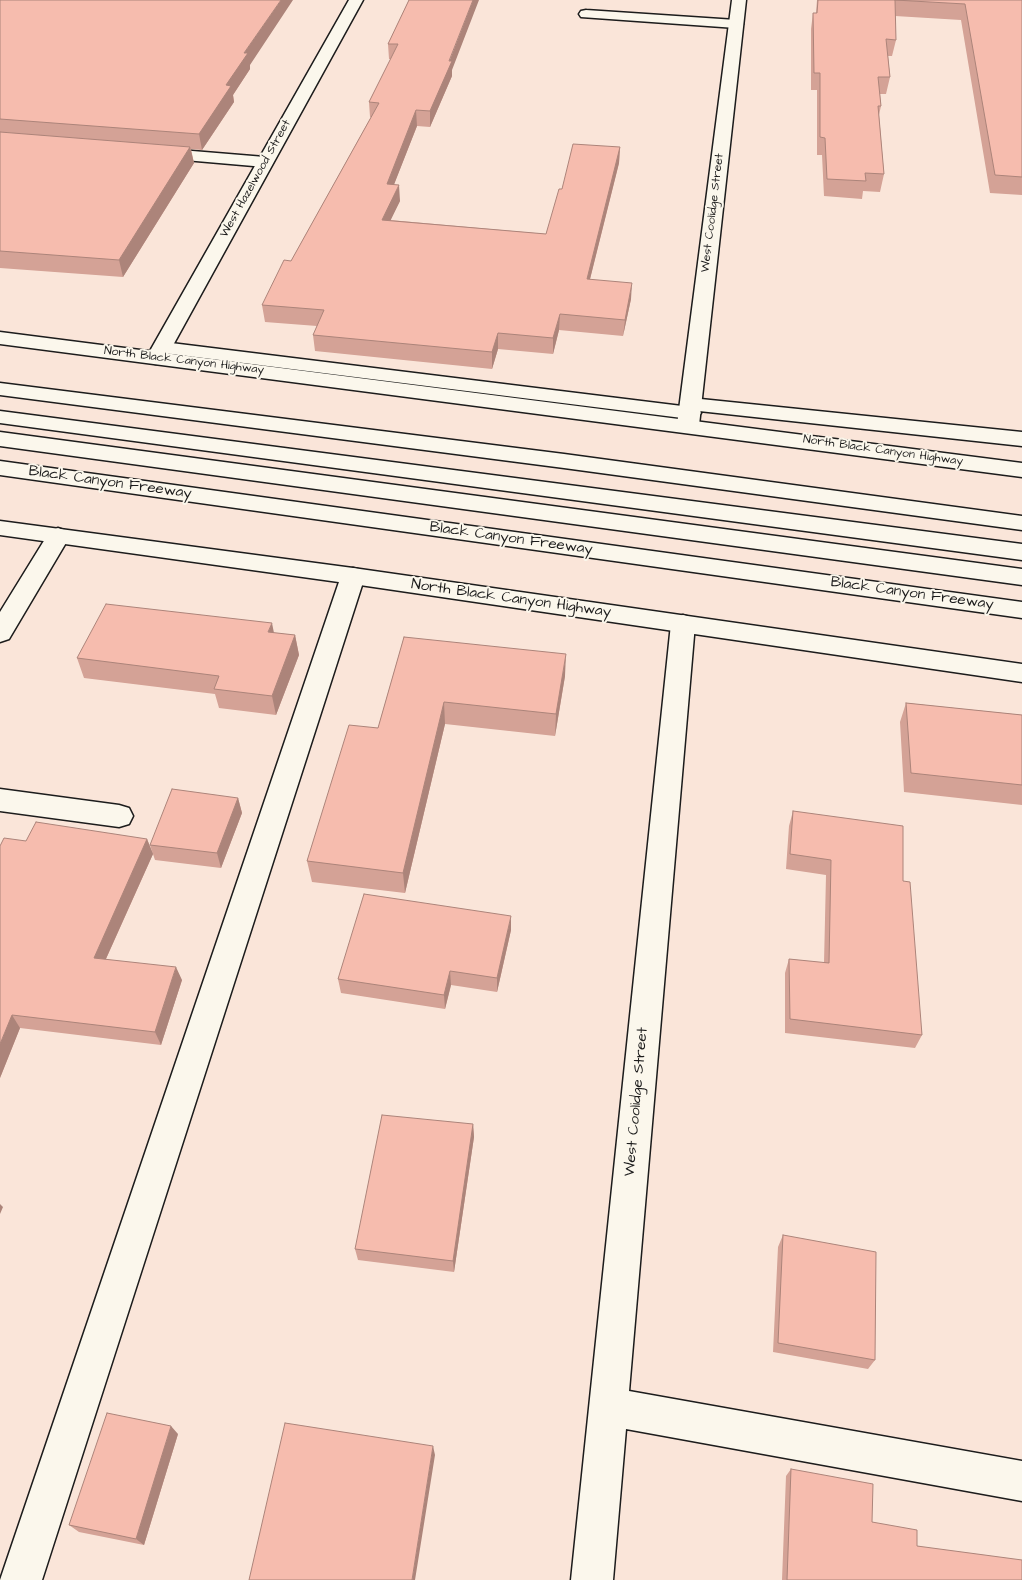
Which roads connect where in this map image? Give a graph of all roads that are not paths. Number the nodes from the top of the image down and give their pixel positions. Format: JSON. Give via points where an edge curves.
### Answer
{"nodes":[{"id":1,"x":349,"y":0,"type":"edge"},
{"id":2,"x":356,"y":0,"type":"edge"},
{"id":3,"x":739,"y":0,"type":"edge"},
{"id":4,"x":586,"y":14,"type":"dead end"},
{"id":5,"x":736,"y":24,"type":"junction"},
{"id":6,"x":144,"y":152,"type":"edge"},
{"id":7,"x":265,"y":162,"type":"junction"},
{"id":8,"x":0,"y":338,"type":"edge"},
{"id":9,"x":159,"y":352,"type":"junction"},
{"id":10,"x":0,"y":389,"type":"edge"},
{"id":11,"x":690,"y":414,"type":"junction"},
{"id":12,"x":0,"y":417,"type":"edge"},
{"id":13,"x":0,"y":439,"type":"edge"},
{"id":14,"x":1022,"y":439,"type":"edge"},
{"id":15,"x":0,"y":468,"type":"edge"},
{"id":16,"x":1022,"y":470,"type":"edge"},
{"id":17,"x":1022,"y":523,"type":"edge"},
{"id":18,"x":0,"y":528,"type":"edge"},
{"id":19,"x":58,"y":536,"type":"junction"},
{"id":20,"x":1022,"y":552,"type":"edge"},
{"id":21,"x":353,"y":576,"type":"junction"},
{"id":22,"x":1022,"y":576,"type":"edge"},
{"id":23,"x":983,"y":604,"type":"junction"},
{"id":24,"x":1022,"y":610,"type":"edge"},
{"id":25,"x":1022,"y":616,"type":"edge"},
{"id":26,"x":683,"y":624,"type":"junction"},
{"id":27,"x":0,"y":633,"type":"edge"},
{"id":28,"x":1022,"y":673,"type":"edge"},
{"id":29,"x":0,"y":800,"type":"edge"},
{"id":30,"x":119,"y":816,"type":"dead end"},
{"id":31,"x":609,"y":1407,"type":"junction"},
{"id":32,"x":1022,"y":1482,"type":"edge"},
{"id":33,"x":21,"y":1580,"type":"edge"},
{"id":34,"x":592,"y":1580,"type":"edge"}],
"edges":[{"from":1,"to":2,"type":"main road"},
{"from":2,"to":7,"type":"main road","name":"West Hazelwood Street"},
{"from":3,"to":5,"type":"main road","name":"West Coolidge Street"},
{"from":4,"to":5,"type":"main road"},
{"from":5,"to":11,"type":"main road","name":"West Coolidge Street"},
{"from":6,"to":7,"type":"main road"},
{"from":7,"to":9,"type":"main road","name":"West Hazelwood Street"},
{"from":8,"to":9,"type":"main road","name":"North Black Canyon Highway"},
{"from":9,"to":11,"type":"main road","name":"North Black Canyon Highway"},
{"from":10,"to":17,"type":"main road"},
{"from":11,"to":14,"type":"main road"},
{"from":11,"to":16,"type":"main road","name":"North Black Canyon Highway"},
{"from":12,"to":20,"type":"main road"},
{"from":13,"to":22,"type":"main road"},
{"from":15,"to":23,"type":"main road","name":"Black Canyon Freeway"},
{"from":18,"to":19,"type":"main road","name":"North Black Canyon Highway"},
{"from":19,"to":21,"type":"main road","name":"North Black Canyon Highway"},
{"from":19,"to":27,"type":"main road"},
{"from":21,"to":26,"type":"main road","name":"North Black Canyon Highway"},
{"from":21,"to":33,"type":"main road"},
{"from":23,"to":24,"type":"main road","name":"Black Canyon Freeway"},
{"from":23,"to":25,"type":"main road"},
{"from":26,"to":28,"type":"main road","name":"North Black Canyon Highway"},
{"from":26,"to":31,"type":"main road","name":"West Coolidge Street"},
{"from":29,"to":30,"type":"main road"},
{"from":31,"to":32,"type":"main road"},
{"from":31,"to":34,"type":"main road","name":"West Coolidge Street"}]}
